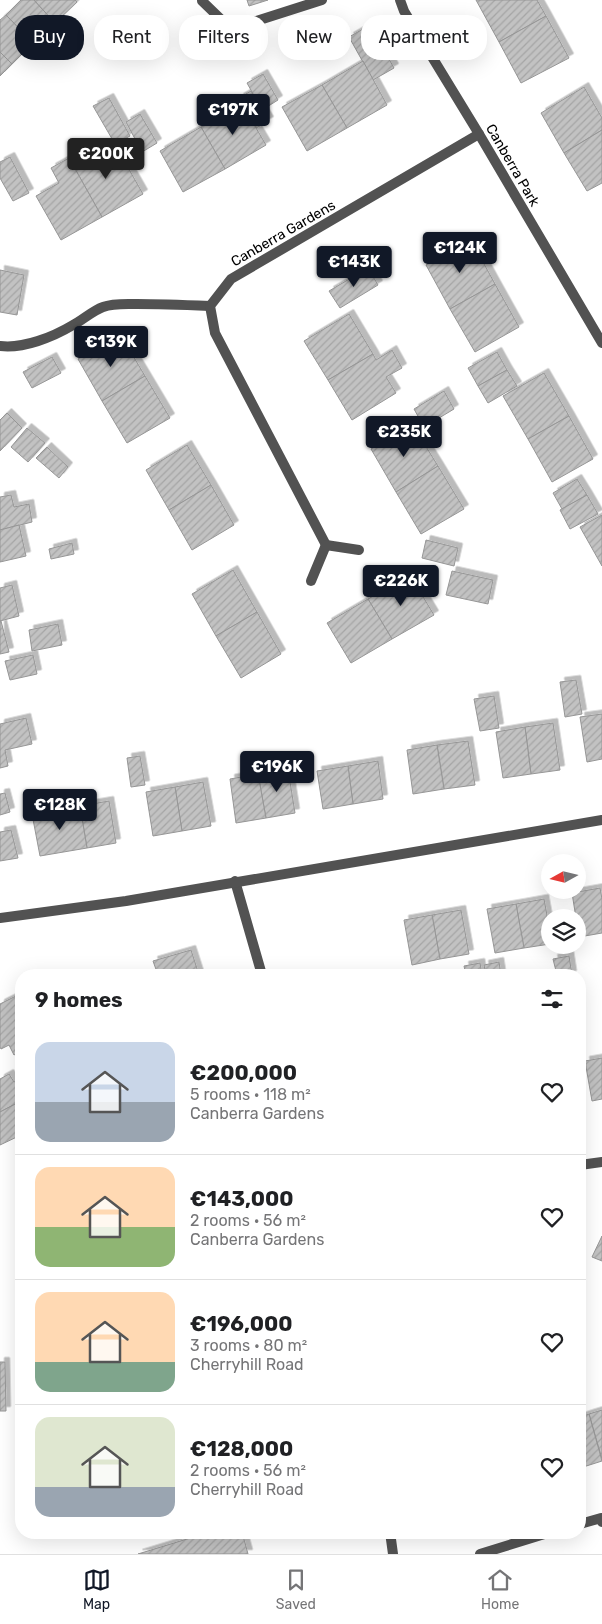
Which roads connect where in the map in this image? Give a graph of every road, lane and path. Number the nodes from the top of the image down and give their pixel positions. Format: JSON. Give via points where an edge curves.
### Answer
{"nodes":[{"id":1,"x":202,"y":0,"type":"edge"},
{"id":2,"x":322,"y":0,"type":"edge"},
{"id":3,"x":400,"y":0,"type":"edge"},
{"id":4,"x":479,"y":134,"type":"junction"},
{"id":5,"x":210,"y":306,"type":"junction"},
{"id":6,"x":602,"y":343,"type":"edge"},
{"id":7,"x":0,"y":346,"type":"edge"},
{"id":8,"x":326,"y":545,"type":"junction"},
{"id":9,"x":359,"y":550,"type":"dead end"},
{"id":10,"x":311,"y":581,"type":"dead end"},
{"id":11,"x":602,"y":820,"type":"edge"},
{"id":12,"x":235,"y":881,"type":"junction"},
{"id":13,"x":0,"y":918,"type":"edge"},
{"id":14,"x":260,"y":969,"type":"edge"},
{"id":15,"x":602,"y":1162,"type":"edge"},
{"id":16,"x":586,"y":1164,"type":"edge"},
{"id":17,"x":586,"y":1522,"type":"edge"},
{"id":18,"x":602,"y":1522,"type":"edge"},
{"id":19,"x":391,"y":1539,"type":"edge"},
{"id":20,"x":528,"y":1539,"type":"edge"},
{"id":21,"x":393,"y":1554,"type":"edge"},
{"id":22,"x":480,"y":1554,"type":"edge"}],
"edges":[{"from":1,"to":2,"type":"street","via":[[231,28]]},
{"from":3,"to":4,"type":"street","name":"Canberra Park"},
{"from":4,"to":5,"type":"street","name":"Canberra Gardens","via":[[231,279]]},
{"from":4,"to":6,"type":"street","name":"Canberra Park"},
{"from":5,"to":7,"type":"street","via":[[123,304],[104,307],[52,335],[29,343]]},
{"from":5,"to":8,"type":"street","via":[[215,333]]},
{"from":8,"to":9,"type":"street"},
{"from":8,"to":10,"type":"street"},
{"from":11,"to":12,"type":"street"},
{"from":12,"to":13,"type":"street","via":[[126,901]]},
{"from":12,"to":14,"type":"street"},
{"from":15,"to":16,"type":"street"},
{"from":17,"to":18,"type":"street","via":[[601,1518]]},
{"from":19,"to":21,"type":"street"},
{"from":20,"to":22,"type":"street"}]}
